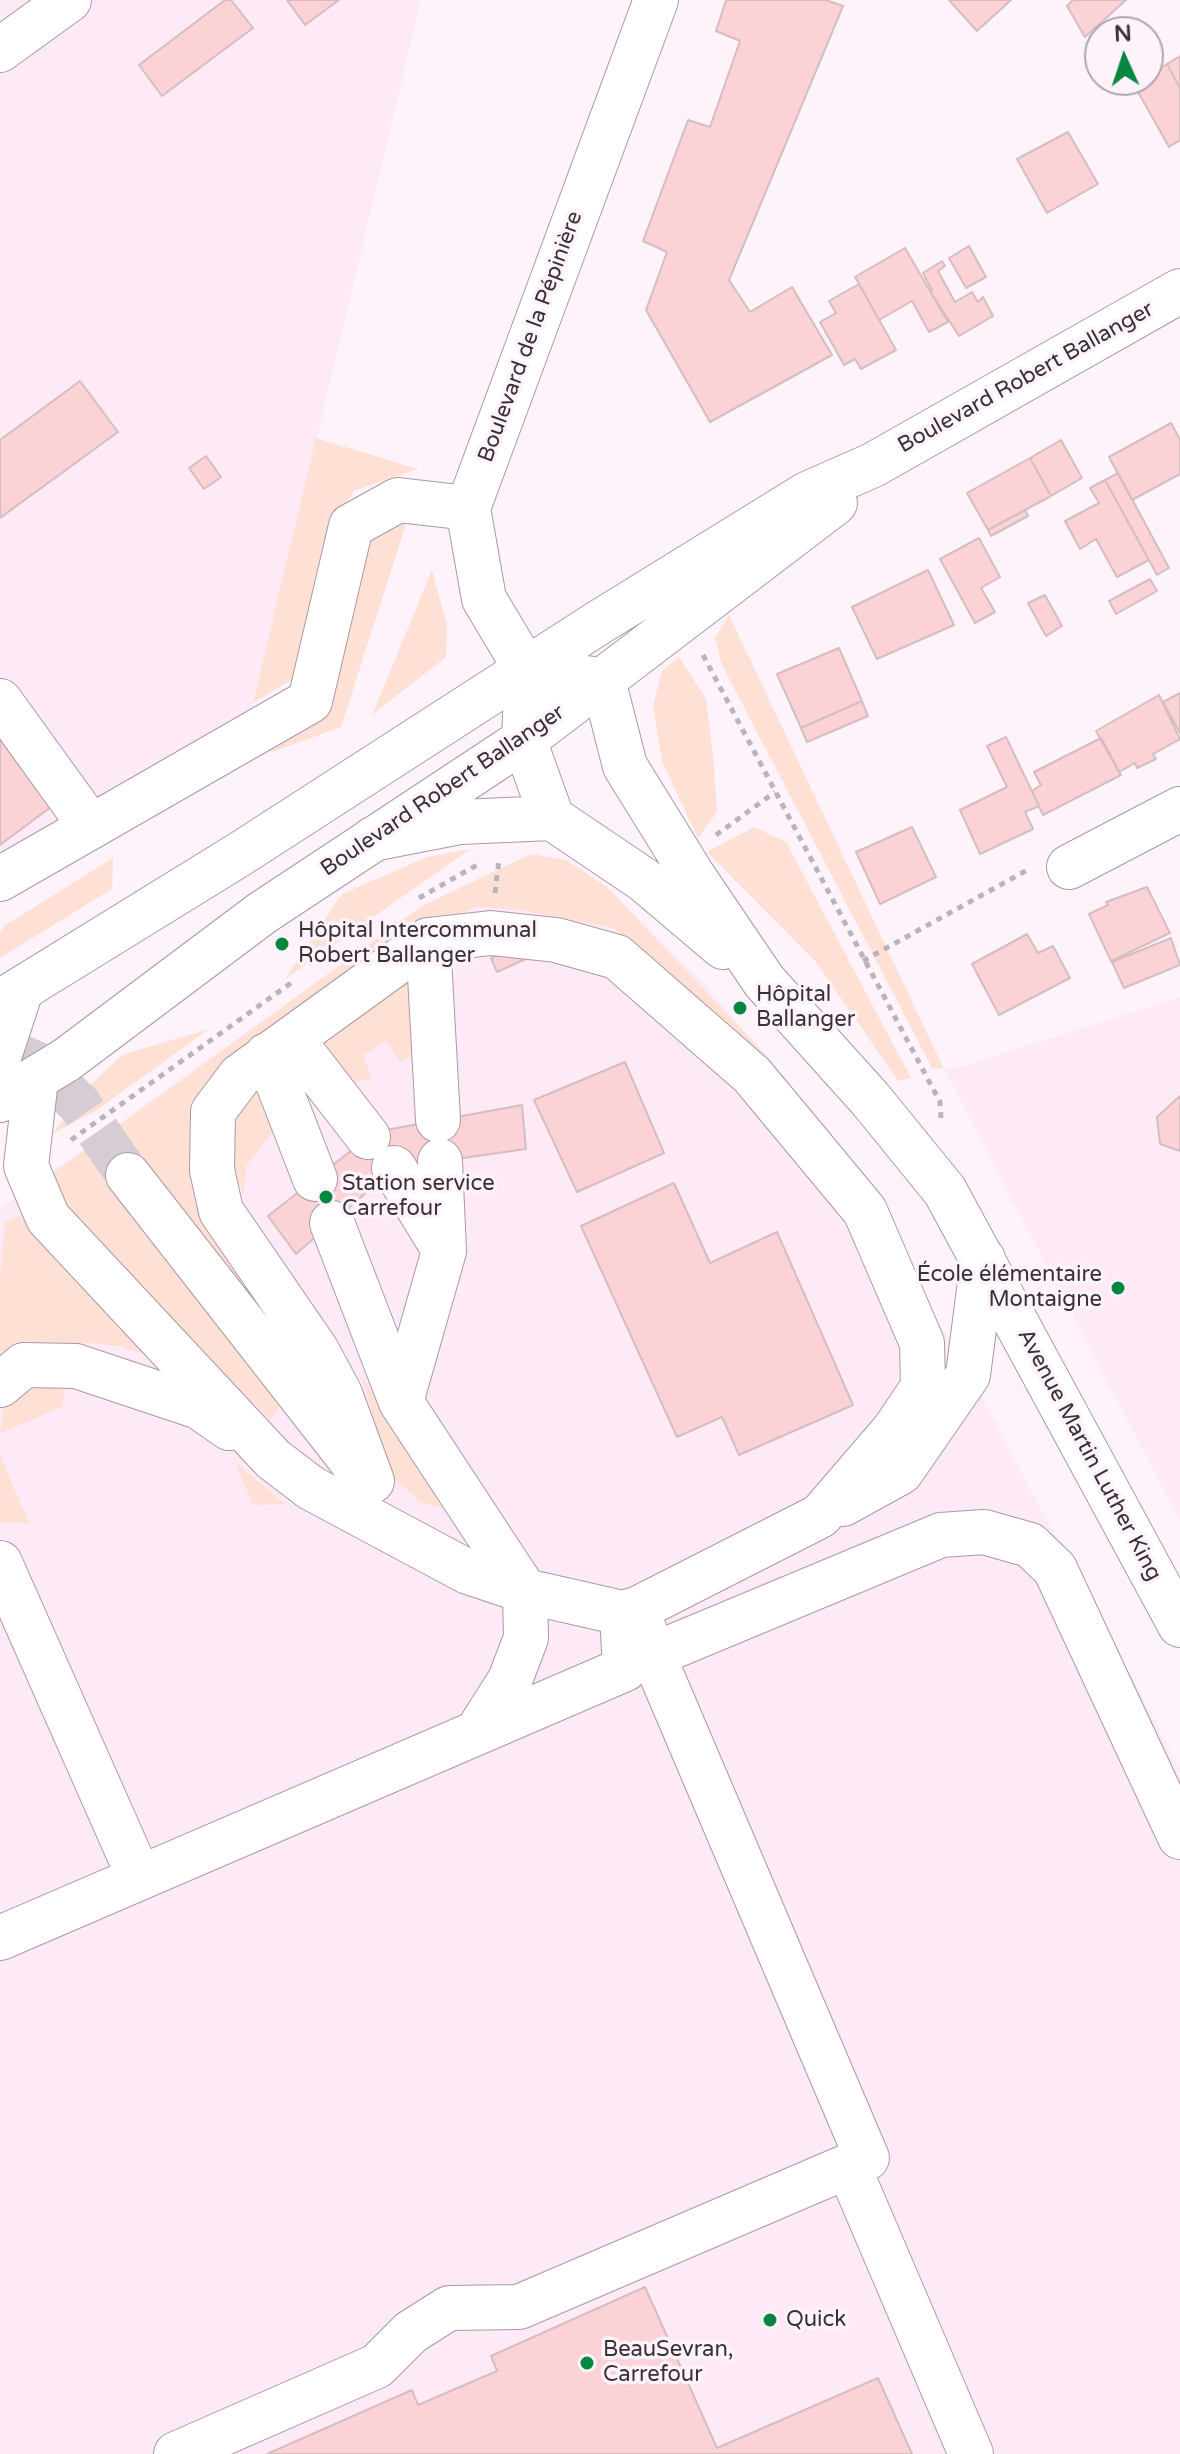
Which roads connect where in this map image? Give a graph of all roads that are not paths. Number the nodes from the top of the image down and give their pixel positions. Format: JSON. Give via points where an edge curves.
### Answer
{"nodes":[{"id":1,"x":69,"y":0,"type":"edge"},
{"id":2,"x":656,"y":0,"type":"edge"},
{"id":3,"x":0,"y":50,"type":"edge"},
{"id":4,"x":1180,"y":291,"type":"edge"},
{"id":5,"x":873,"y":465,"type":"junction"},
{"id":6,"x":468,"y":508,"type":"junction"},
{"id":7,"x":527,"y":671,"type":"junction"},
{"id":8,"x":603,"y":680,"type":"junction"},
{"id":9,"x":0,"y":701,"type":"edge"},
{"id":10,"x":524,"y":740,"type":"junction"},
{"id":11,"x":1180,"y":809,"type":"edge"},
{"id":12,"x":552,"y":818,"type":"junction"},
{"id":13,"x":91,"y":827,"type":"junction"},
{"id":14,"x":373,"y":839,"type":"junction"},
{"id":15,"x":1069,"y":867,"type":"road end"},
{"id":16,"x":0,"y":879,"type":"edge"},
{"id":17,"x":428,"y":940,"type":"junction"},
{"id":18,"x":764,"y":981,"type":"junction"},
{"id":19,"x":10,"y":996,"type":"edge"},
{"id":20,"x":280,"y":1047,"type":"junction"},
{"id":21,"x":0,"y":1054,"type":"edge"},
{"id":22,"x":18,"y":1090,"type":"edge"},
{"id":23,"x":128,"y":1175,"type":"tunnel mouth"},
{"id":24,"x":315,"y":1179,"type":"dead end"},
{"id":25,"x":332,"y":1223,"type":"dead end"},
{"id":26,"x":444,"y":1251,"type":"junction"},
{"id":27,"x":983,"y":1259,"type":"junction"},
{"id":28,"x":0,"y":1385,"type":"edge"},
{"id":29,"x":401,"y":1402,"type":"junction"},
{"id":30,"x":273,"y":1459,"type":"junction"},
{"id":31,"x":372,"y":1481,"type":"junction"},
{"id":32,"x":820,"y":1516,"type":"junction"},
{"id":33,"x":0,"y":1563,"type":"edge"},
{"id":34,"x":468,"y":1572,"type":"junction"},
{"id":35,"x":525,"y":1591,"type":"junction"},
{"id":36,"x":629,"y":1611,"type":"junction"},
{"id":37,"x":1180,"y":1625,"type":"edge"},
{"id":38,"x":653,"y":1655,"type":"junction"},
{"id":39,"x":477,"y":1732,"type":"junction"},
{"id":40,"x":1180,"y":1837,"type":"edge"},
{"id":41,"x":139,"y":1877,"type":"junction"},
{"id":42,"x":0,"y":1938,"type":"edge"},
{"id":43,"x":848,"y":2166,"type":"junction"},
{"id":44,"x":176,"y":2454,"type":"edge"},
{"id":45,"x":971,"y":2454,"type":"edge"}],
"edges":[{"from":1,"to":3,"type":"street"},
{"from":2,"to":6,"type":"street","name":"Boulevard de la Pépinière"},
{"from":4,"to":5,"type":"street","name":"Boulevard Robert Ballanger"},
{"from":5,"to":7,"type":"street","name":"Boulevard Robert Ballanger","via":[[807,494]]},
{"from":5,"to":8,"type":"street","name":"Boulevard Robert Ballanger","via":[[822,517]]},
{"from":6,"to":7,"type":"street","via":[[484,599]]},
{"from":6,"to":13,"type":"street","via":[[398,500],[351,526],[310,701]]},
{"from":7,"to":8,"type":"street"},
{"from":7,"to":10,"type":"street"},
{"from":7,"to":19,"type":"street","name":"Boulevard Robert Ballanger"},
{"from":8,"to":10,"type":"street","name":"Boulevard Robert Ballanger"},
{"from":8,"to":18,"type":"street","name":"Avenue Martin Luther King","via":[[625,766]]},
{"from":9,"to":13,"type":"street"},
{"from":10,"to":12,"type":"street"},
{"from":10,"to":14,"type":"street","name":"Boulevard Robert Ballanger"},
{"from":11,"to":15,"type":"street"},
{"from":12,"to":14,"type":"street","via":[[460,822]]},
{"from":12,"to":18,"type":"street","name":"Avenue Martin Luther King","via":[[644,880]]},
{"from":13,"to":16,"type":"street"},
{"from":14,"to":22,"type":"street","name":"Boulevard Robert Ballanger"},
{"from":17,"to":20,"type":"street"},
{"from":17,"to":26,"type":"street"},
{"from":17,"to":32,"type":"street","via":[[491,933],[556,940],[617,957],[752,1075],[865,1211],[922,1343],[923,1387],[894,1430]]},
{"from":18,"to":27,"type":"street","name":"Avenue Martin Luther King","via":[[945,1191]]},
{"from":19,"to":21,"type":"street"},
{"from":20,"to":24,"type":"street"},
{"from":20,"to":26,"type":"street","via":[[381,1152]]},
{"from":20,"to":31,"type":"street","via":[[240,1076],[213,1112],[212,1170],[221,1211],[317,1351],[340,1394]]},
{"from":22,"to":30,"type":"street","via":[[26,1166],[48,1218]]},
{"from":23,"to":31,"type":"street","via":[[343,1454]]},
{"from":25,"to":29,"type":"street"},
{"from":26,"to":29,"type":"street"},
{"from":27,"to":32,"type":"street","via":[[968,1375],[901,1472]]},
{"from":27,"to":37,"type":"street","name":"Avenue Martin Luther King"},
{"from":28,"to":30,"type":"street","via":[[24,1365],[76,1366],[199,1407]]},
{"from":29,"to":35,"type":"street"},
{"from":30,"to":34,"type":"street","via":[[311,1488]]},
{"from":31,"to":34,"type":"street"},
{"from":32,"to":36,"type":"street"},
{"from":33,"to":41,"type":"street"},
{"from":34,"to":35,"type":"street"},
{"from":35,"to":36,"type":"street"},
{"from":35,"to":39,"type":"street","via":[[526,1638],[510,1680]]},
{"from":36,"to":38,"type":"street"},
{"from":36,"to":39,"type":"street","via":[[625,1669]]},
{"from":38,"to":40,"type":"street","via":[[941,1535],[984,1532],[1030,1545],[1055,1569]]},
{"from":38,"to":43,"type":"street","via":[[867,2158]]},
{"from":39,"to":41,"type":"street"},
{"from":41,"to":42,"type":"street"},
{"from":43,"to":44,"type":"street","via":[[519,2307],[449,2308],[411,2332],[377,2366]]},
{"from":43,"to":45,"type":"street"}]}
